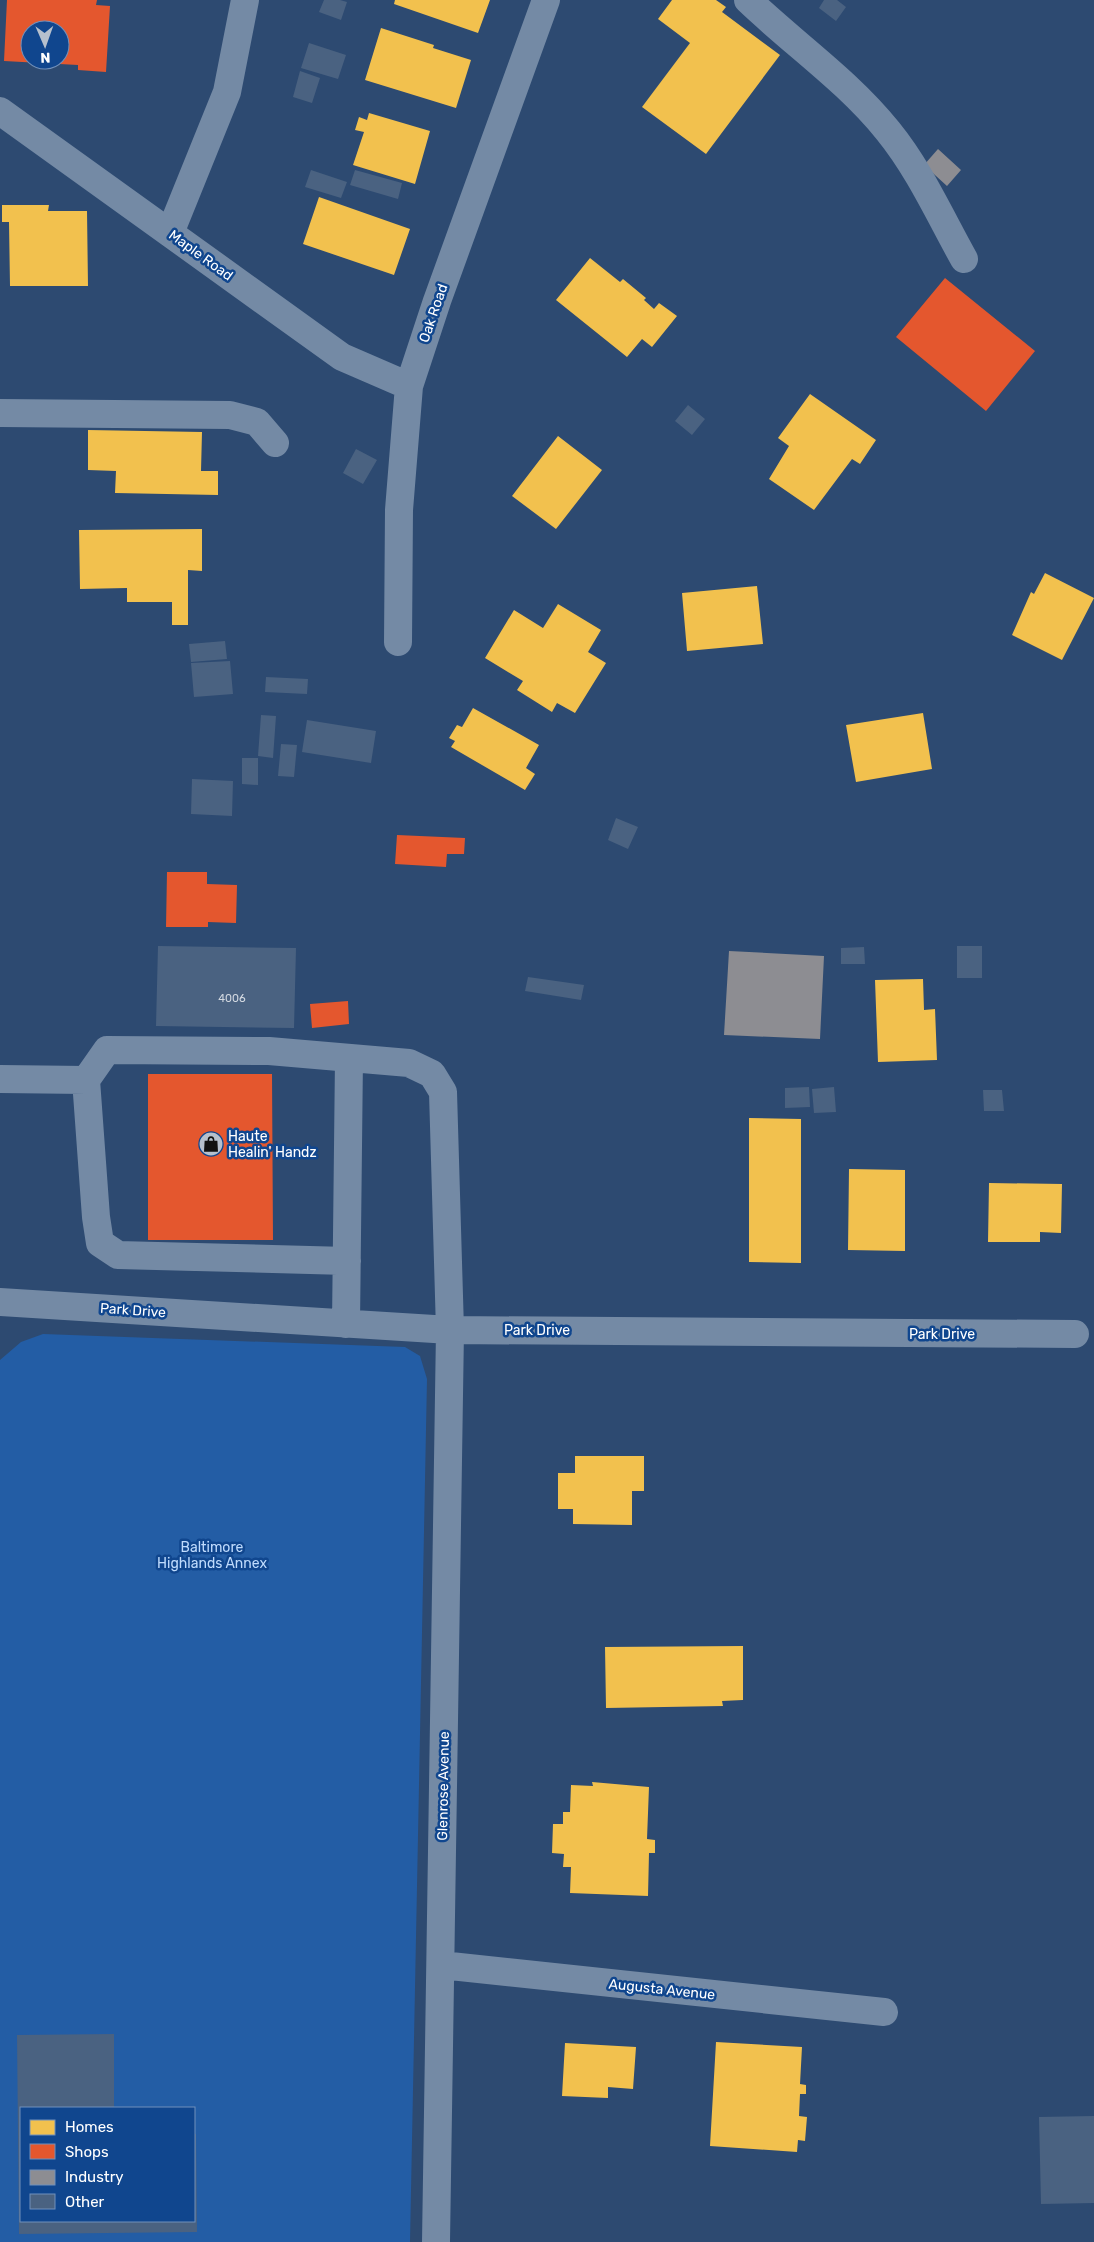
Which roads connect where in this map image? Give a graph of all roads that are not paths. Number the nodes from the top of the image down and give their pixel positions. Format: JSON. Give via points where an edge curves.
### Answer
{"nodes":[{"id":1,"x":245,"y":0,"type":"edge"},
{"id":2,"x":546,"y":0,"type":"edge"},
{"id":3,"x":748,"y":0,"type":"edge"},
{"id":4,"x":0,"y":111,"type":"edge"},
{"id":5,"x":170,"y":233,"type":"junction"},
{"id":6,"x":964,"y":259,"type":"dead end"},
{"id":7,"x":409,"y":386,"type":"junction"},
{"id":8,"x":0,"y":413,"type":"edge"},
{"id":9,"x":275,"y":443,"type":"dead end"},
{"id":10,"x":398,"y":642,"type":"dead end"},
{"id":11,"x":349,"y":1058,"type":"junction"},
{"id":12,"x":0,"y":1079,"type":"edge"},
{"id":13,"x":86,"y":1080,"type":"junction"},
{"id":14,"x":347,"y":1260,"type":"junction"},
{"id":15,"x":0,"y":1302,"type":"edge"},
{"id":16,"x":346,"y":1324,"type":"junction"},
{"id":17,"x":450,"y":1330,"type":"junction"},
{"id":18,"x":1075,"y":1334,"type":"dead end"},
{"id":19,"x":441,"y":1966,"type":"junction"},
{"id":20,"x":884,"y":2012,"type":"dead end"},
{"id":21,"x":436,"y":2242,"type":"edge"}],
"edges":[{"from":1,"to":5,"type":"street","via":[[227,92]]},
{"from":2,"to":7,"type":"street","name":"Oak Road"},
{"from":3,"to":6,"type":"street","via":[[837,78],[888,131],[918,175]]},
{"from":4,"to":5,"type":"street","name":"Maple Road"},
{"from":5,"to":7,"type":"street","name":"Maple Road","via":[[342,357]]},
{"from":7,"to":10,"type":"street","name":"Oak Road","via":[[399,510]]},
{"from":8,"to":9,"type":"street","via":[[230,416],[257,422]]},
{"from":11,"to":13,"type":"street","name":"Glenrose Avenue","via":[[269,1052],[107,1050]]},
{"from":11,"to":14,"type":"street"},
{"from":11,"to":17,"type":"street","name":"Glenrose Avenue","via":[[408,1063],[432,1074],[443,1092]]},
{"from":12,"to":13,"type":"street"},
{"from":13,"to":14,"type":"street","via":[[100,1244],[118,1255]]},
{"from":14,"to":16,"type":"street"},
{"from":15,"to":16,"type":"street","name":"Park Drive"},
{"from":16,"to":17,"type":"street","name":"Park Drive"},
{"from":17,"to":18,"type":"street","name":"Park Drive"},
{"from":17,"to":19,"type":"street","name":"Glenrose Avenue"},
{"from":19,"to":20,"type":"street","name":"Augusta Avenue"},
{"from":19,"to":21,"type":"street","name":"Glenrose Avenue"}]}
